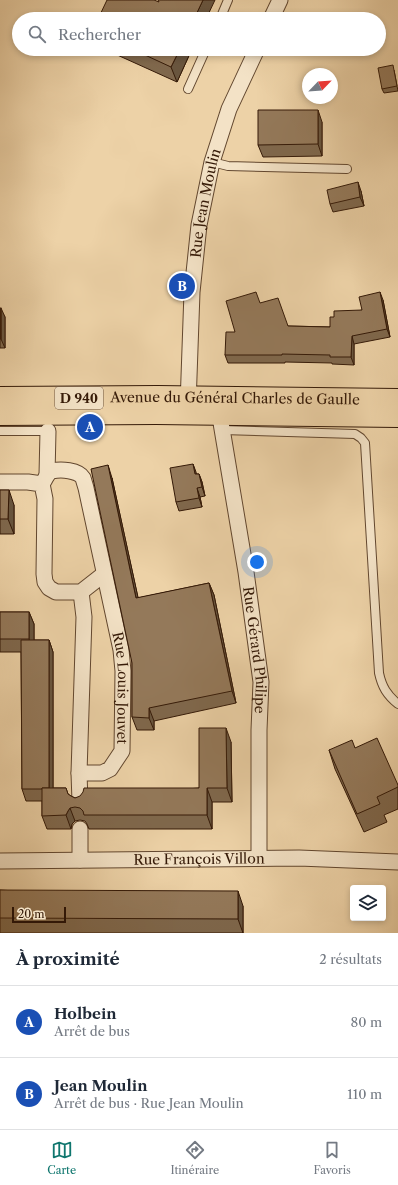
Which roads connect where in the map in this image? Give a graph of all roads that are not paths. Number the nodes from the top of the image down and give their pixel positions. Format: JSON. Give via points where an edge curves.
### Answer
{"nodes":[{"id":1,"x":228,"y":0,"type":"edge"},
{"id":2,"x":280,"y":0,"type":"edge"},
{"id":3,"x":223,"y":12,"type":"edge"},
{"id":4,"x":274,"y":12,"type":"edge"},
{"id":5,"x":203,"y":56,"type":"edge"},
{"id":6,"x":254,"y":56,"type":"edge"},
{"id":7,"x":188,"y":89,"type":"dead end"},
{"id":8,"x":212,"y":162,"type":"junction"},
{"id":9,"x":347,"y":169,"type":"dead end"},
{"id":10,"x":0,"y":398,"type":"edge"},
{"id":11,"x":398,"y":400,"type":"edge"},
{"id":12,"x":188,"y":405,"type":"junction"},
{"id":13,"x":0,"y":414,"type":"edge"},
{"id":14,"x":219,"y":414,"type":"junction"},
{"id":15,"x":398,"y":416,"type":"edge"},
{"id":16,"x":0,"y":431,"type":"edge"},
{"id":17,"x":48,"y":431,"type":"joint"},
{"id":18,"x":45,"y":480,"type":"junction"},
{"id":19,"x":0,"y":482,"type":"edge"},
{"id":20,"x":104,"y":574,"type":"junction"},
{"id":21,"x":81,"y":592,"type":"junction"},
{"id":22,"x":398,"y":704,"type":"edge"},
{"id":23,"x":79,"y":773,"type":"junction"},
{"id":24,"x":80,"y":802,"type":"edge"},
{"id":25,"x":80,"y":829,"type":"dead end"},
{"id":26,"x":259,"y":858,"type":"junction"},
{"id":27,"x":80,"y":860,"type":"junction"},
{"id":28,"x":0,"y":861,"type":"edge"},
{"id":29,"x":398,"y":862,"type":"edge"}],
"edges":[{"from":1,"to":3,"type":"lane"},
{"from":2,"to":4,"type":"street"},
{"from":5,"to":7,"type":"lane"},
{"from":6,"to":8,"type":"street","name":"Rue Jean Moulin","via":[[229,109]]},
{"from":8,"to":9,"type":"lane","via":[[228,166]]},
{"from":8,"to":12,"type":"street","name":"Rue Jean Moulin","via":[[199,224],[192,292]]},
{"from":10,"to":12,"type":"main road","name":"Avenue du Général Charles de Gaulle","number":"D 940"},
{"from":11,"to":14,"type":"main road","name":"Avenue du Général Charles de Gaulle","number":"D 940"},
{"from":12,"to":13,"type":"main road","name":"Avenue du Général Charles de Gaulle","number":"D 940"},
{"from":12,"to":14,"type":"main road","name":"Avenue du Général Charles de Gaulle","number":"D 940"},
{"from":14,"to":15,"type":"main road","name":"Avenue du Général Charles de Gaulle","number":"D 940"},
{"from":14,"to":22,"type":"lane","via":[[355,434],[365,443],[379,673],[381,684],[389,697]]},
{"from":14,"to":26,"type":"street","name":"Rue Gérard Philipe","via":[[262,682],[259,730]]},
{"from":16,"to":17,"type":"lane"},
{"from":17,"to":18,"type":"street"},
{"from":18,"to":19,"type":"street","name":"Rue Louis Jouvet"},
{"from":18,"to":20,"type":"street","name":"Rue Louis Jouvet","via":[[52,471],[80,474],[83,478]]},
{"from":18,"to":21,"type":"street","via":[[45,582],[56,592]]},
{"from":20,"to":21,"type":"street"},
{"from":20,"to":23,"type":"street","name":"Rue Louis Jouvet","via":[[121,650],[122,751],[110,769],[102,773]]},
{"from":21,"to":23,"type":"street","via":[[84,617]]},
{"from":23,"to":24,"type":"street"},
{"from":25,"to":27,"type":"street"},
{"from":26,"to":27,"type":"street","name":"Rue François Villon"},
{"from":26,"to":29,"type":"street","name":"Rue François Villon"},
{"from":27,"to":28,"type":"street","name":"Rue François Villon"}]}
